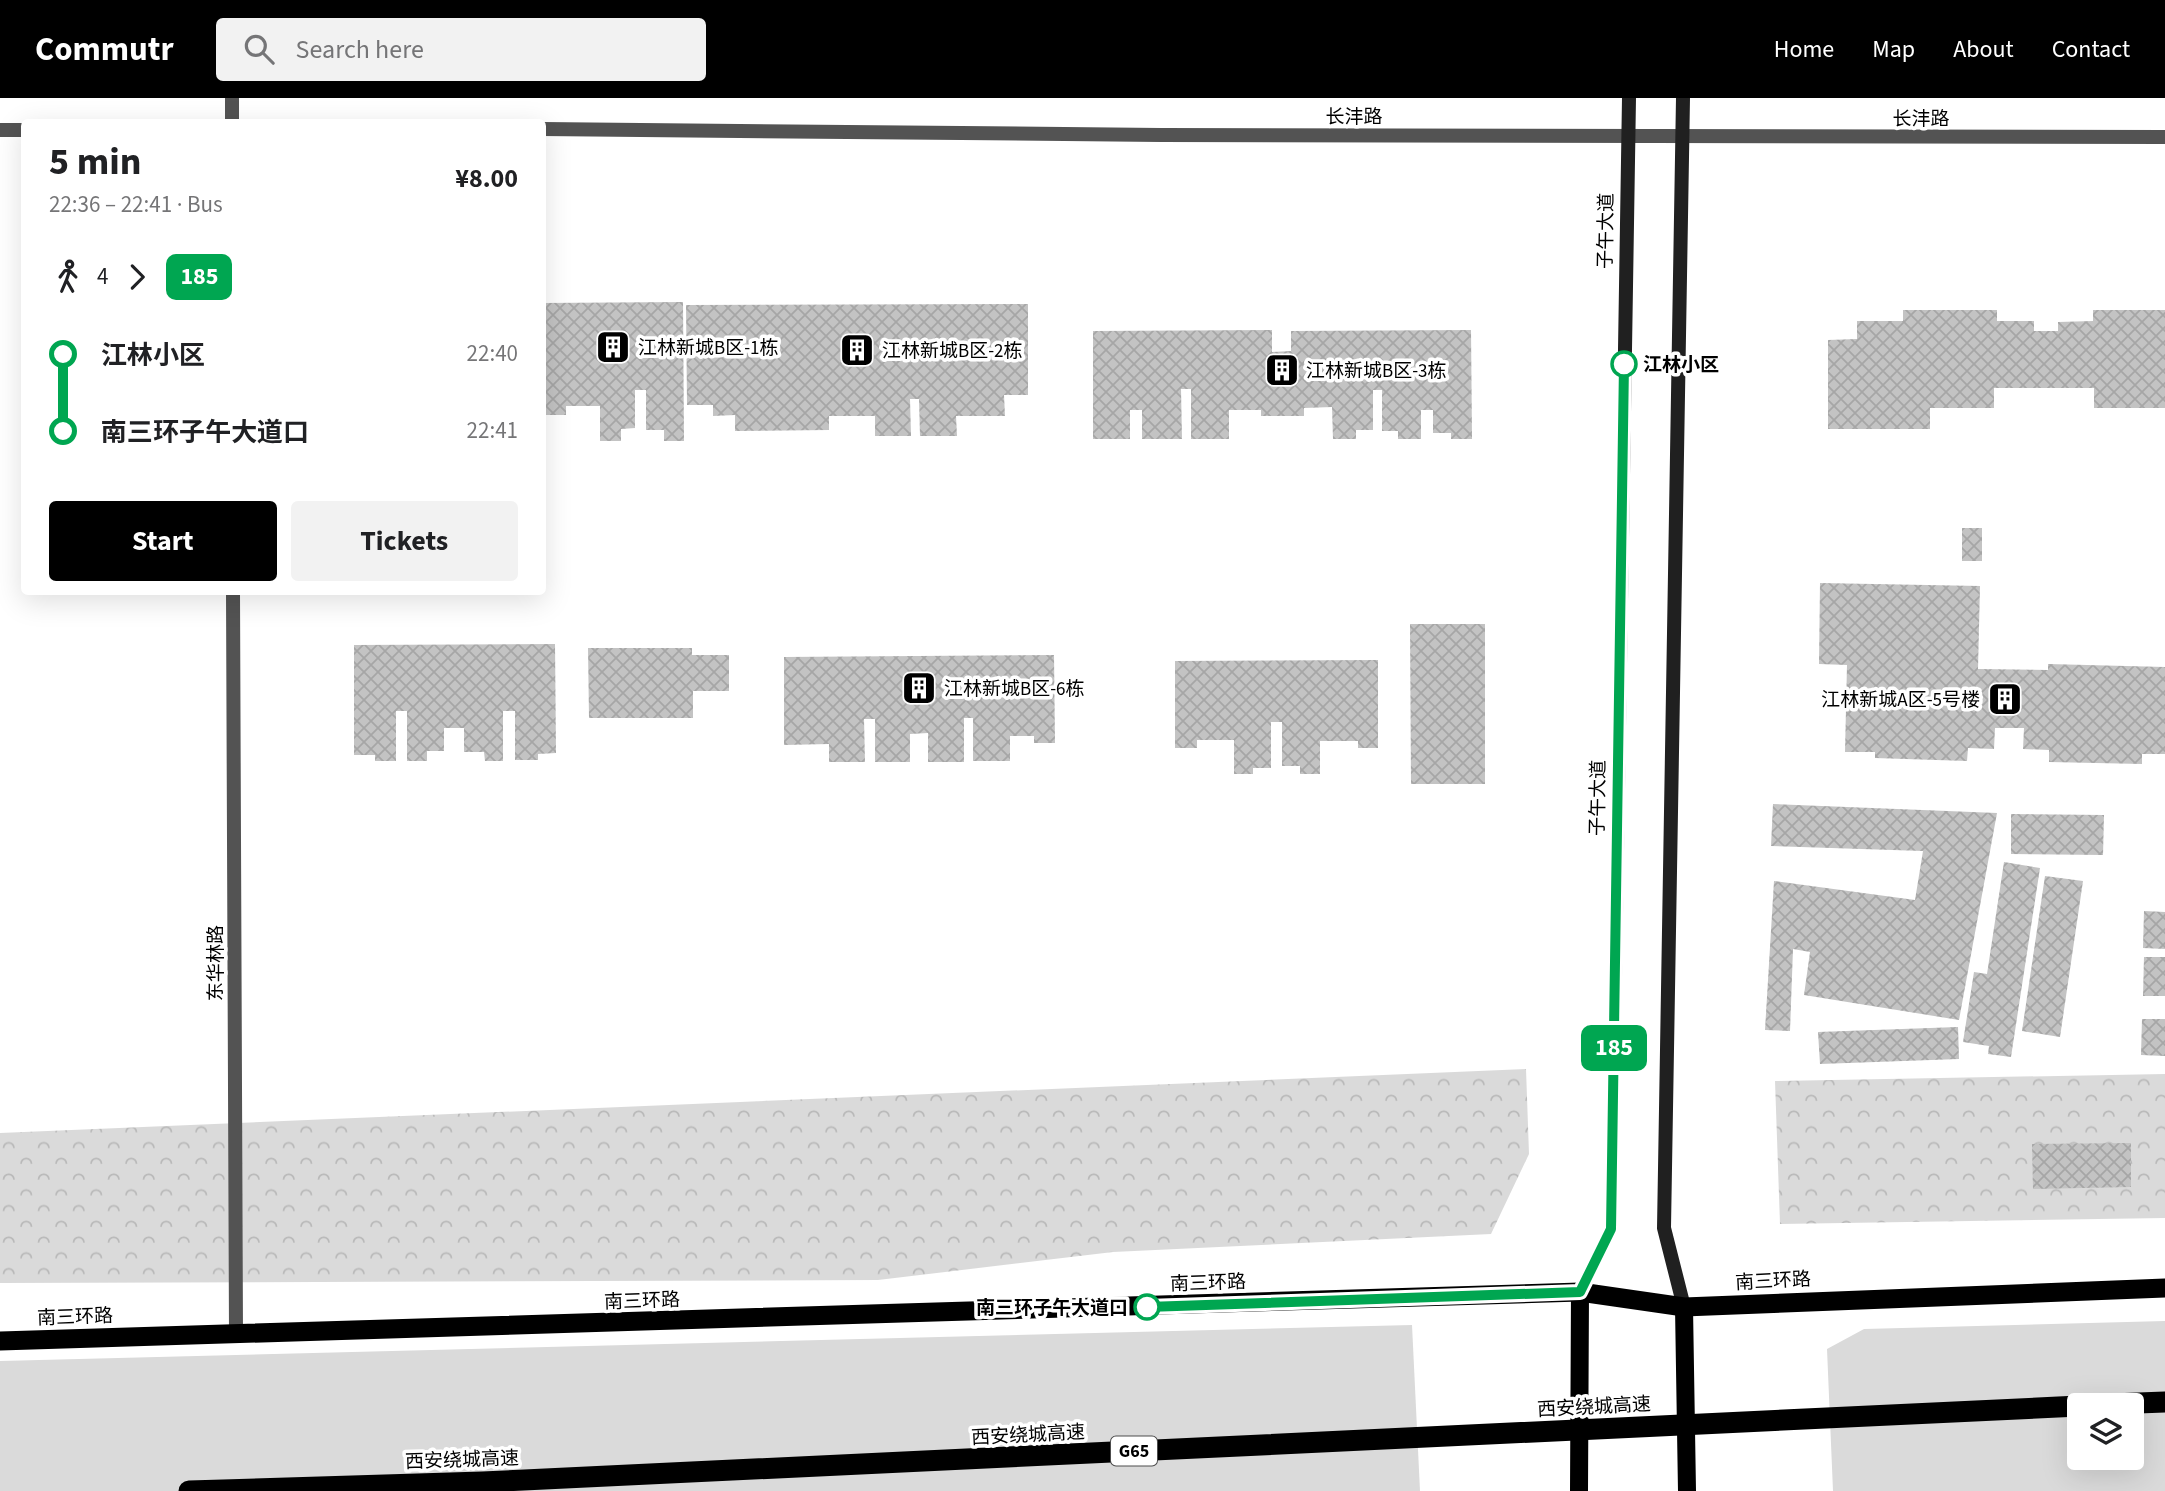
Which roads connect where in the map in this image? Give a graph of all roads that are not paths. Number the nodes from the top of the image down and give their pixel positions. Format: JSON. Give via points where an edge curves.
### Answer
{"nodes":[{"id":1,"x":232,"y":98,"type":"edge"},
{"id":2,"x":1629,"y":98,"type":"edge"},
{"id":3,"x":1683,"y":98,"type":"edge"},
{"id":4,"x":232,"y":119,"type":"edge"},
{"id":5,"x":546,"y":129,"type":"edge"},
{"id":6,"x":0,"y":130,"type":"edge"},
{"id":7,"x":21,"y":130,"type":"edge"},
{"id":8,"x":1628,"y":136,"type":"junction"},
{"id":9,"x":1683,"y":137,"type":"junction"},
{"id":10,"x":2165,"y":137,"type":"edge"},
{"id":11,"x":233,"y":595,"type":"edge"},
{"id":12,"x":2165,"y":1288,"type":"edge"},
{"id":13,"x":1580,"y":1292,"type":"junction"},
{"id":14,"x":1684,"y":1307,"type":"junction"},
{"id":15,"x":236,"y":1334,"type":"junction"},
{"id":16,"x":0,"y":1341,"type":"edge"},
{"id":17,"x":2165,"y":1402,"type":"edge"},
{"id":18,"x":2144,"y":1403,"type":"edge"},
{"id":19,"x":2067,"y":1406,"type":"edge"},
{"id":20,"x":189,"y":1491,"type":"edge"},
{"id":21,"x":1579,"y":1491,"type":"edge"},
{"id":22,"x":1687,"y":1491,"type":"edge"}],
"edges":[{"from":1,"to":4,"type":"street"},
{"from":2,"to":8,"type":"main road","name":"子午大道"},
{"from":3,"to":9,"type":"main road"},
{"from":5,"to":8,"type":"street","name":"长沣路"},
{"from":6,"to":7,"type":"street"},
{"from":8,"to":9,"type":"street","name":"长沣路"},
{"from":8,"to":13,"type":"main road","name":"子午大道","via":[[1611,1229]]},
{"from":9,"to":10,"type":"street","name":"长沣路"},
{"from":9,"to":14,"type":"main road","via":[[1664,1228]]},
{"from":11,"to":15,"type":"street","name":"东华林路"},
{"from":12,"to":14,"type":"highway","name":"南三环路"},
{"from":13,"to":14,"type":"highway","name":"南三环路"},
{"from":13,"to":15,"type":"highway","name":"南三环路"},
{"from":13,"to":21,"type":"main road","name":"子午大道"},
{"from":14,"to":22,"type":"main road"},
{"from":15,"to":16,"type":"highway","name":"南三环路"},
{"from":17,"to":18,"type":"highway"},
{"from":19,"to":20,"type":"highway","name":"西安绕城高速","number":"G65","via":[[510,1481]]}]}
